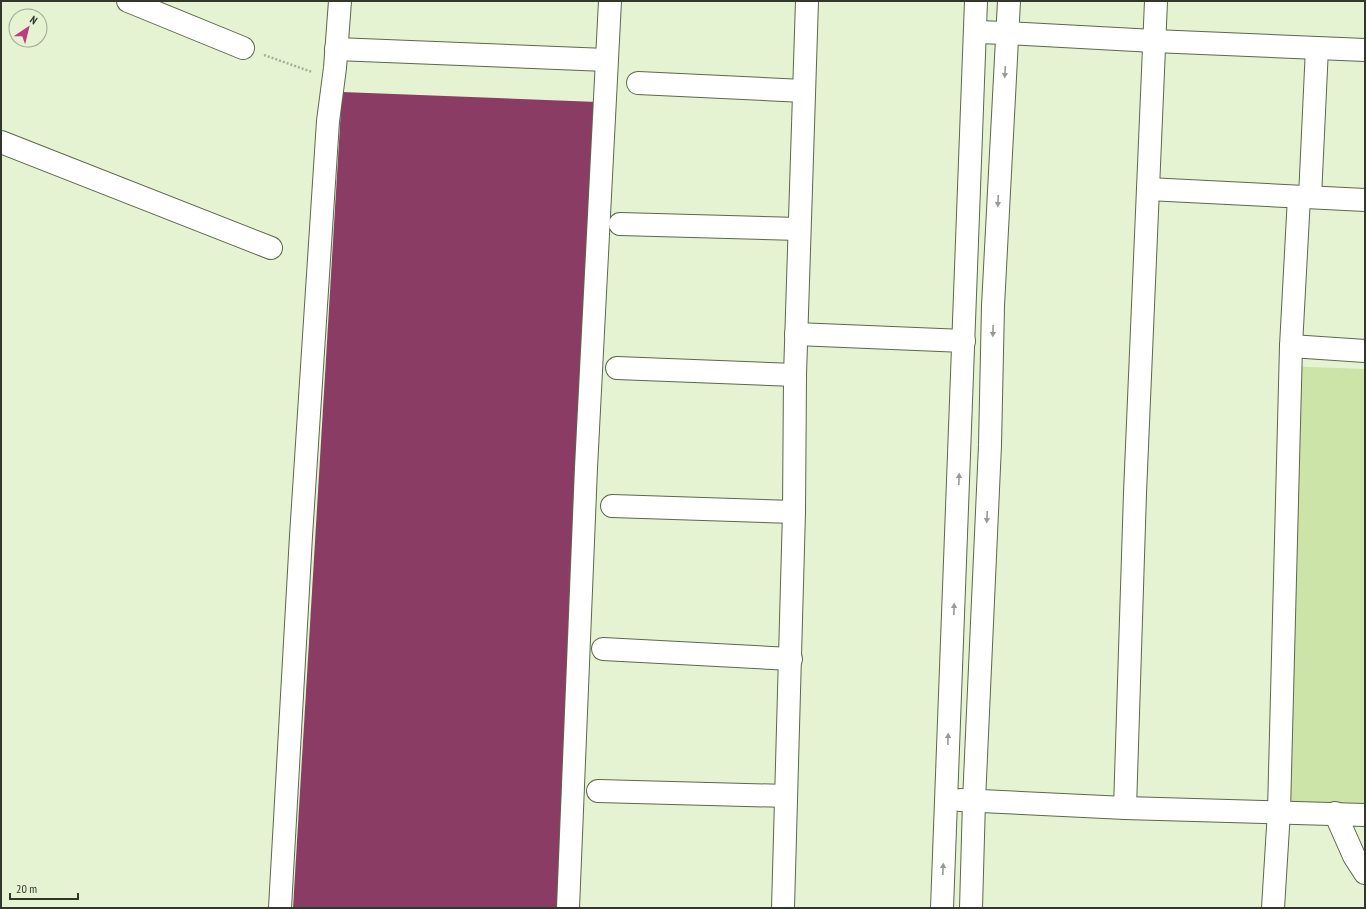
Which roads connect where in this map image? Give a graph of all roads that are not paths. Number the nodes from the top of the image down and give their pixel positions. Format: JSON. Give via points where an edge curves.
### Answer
{"nodes":[{"id":1,"x":128,"y":1,"type":"edge"},
{"id":2,"x":340,"y":1,"type":"edge"},
{"id":3,"x":610,"y":1,"type":"edge"},
{"id":4,"x":806,"y":1,"type":"edge"},
{"id":5,"x":976,"y":1,"type":"edge"},
{"id":6,"x":1009,"y":1,"type":"edge"},
{"id":7,"x":1156,"y":1,"type":"edge"},
{"id":8,"x":975,"y":32,"type":"junction"},
{"id":9,"x":1007,"y":33,"type":"junction"},
{"id":10,"x":1154,"y":41,"type":"junction"},
{"id":11,"x":243,"y":48,"type":"road end"},
{"id":12,"x":1317,"y":48,"type":"junction"},
{"id":13,"x":336,"y":49,"type":"junction"},
{"id":14,"x":1365,"y":50,"type":"edge"},
{"id":15,"x":606,"y":60,"type":"junction"},
{"id":16,"x":638,"y":83,"type":"dead end"},
{"id":17,"x":804,"y":91,"type":"junction"},
{"id":18,"x":1,"y":142,"type":"edge"},
{"id":19,"x":1148,"y":189,"type":"junction"},
{"id":20,"x":1304,"y":197,"type":"junction"},
{"id":21,"x":1365,"y":200,"type":"edge"},
{"id":22,"x":620,"y":224,"type":"dead end"},
{"id":23,"x":799,"y":230,"type":"junction"},
{"id":24,"x":271,"y":248,"type":"dead end"},
{"id":25,"x":796,"y":334,"type":"junction"},
{"id":26,"x":964,"y":341,"type":"junction"},
{"id":27,"x":1291,"y":346,"type":"junction"},
{"id":28,"x":1365,"y":351,"type":"edge"},
{"id":29,"x":617,"y":368,"type":"dead end"},
{"id":30,"x":795,"y":375,"type":"junction"},
{"id":31,"x":612,"y":506,"type":"dead end"},
{"id":32,"x":794,"y":512,"type":"junction"},
{"id":33,"x":603,"y":649,"type":"dead end"},
{"id":34,"x":791,"y":659,"type":"junction"},
{"id":35,"x":598,"y":791,"type":"dead end"},
{"id":36,"x":786,"y":796,"type":"junction"},
{"id":37,"x":946,"y":800,"type":"junction"},
{"id":38,"x":974,"y":801,"type":"junction"},
{"id":39,"x":1125,"y":808,"type":"junction"},
{"id":40,"x":1280,"y":811,"type":"junction"},
{"id":41,"x":1335,"y":813,"type":"junction"},
{"id":42,"x":1365,"y":815,"type":"edge"},
{"id":43,"x":1365,"y":873,"type":"edge"},
{"id":44,"x":280,"y":908,"type":"edge"},
{"id":45,"x":568,"y":908,"type":"edge"},
{"id":46,"x":783,"y":908,"type":"edge"},
{"id":47,"x":942,"y":908,"type":"edge"},
{"id":48,"x":971,"y":908,"type":"edge"},
{"id":49,"x":1273,"y":908,"type":"edge"}],
"edges":[{"from":1,"to":11,"type":"street"},
{"from":2,"to":13,"type":"street"},
{"from":3,"to":15,"type":"street"},
{"from":4,"to":17,"type":"street"},
{"from":5,"to":8,"type":"street"},
{"from":6,"to":9,"type":"street"},
{"from":7,"to":10,"type":"street"},
{"from":8,"to":9,"type":"street"},
{"from":8,"to":26,"type":"street"},
{"from":9,"to":10,"type":"street"},
{"from":9,"to":38,"type":"street","one_way":true},
{"from":10,"to":12,"type":"street"},
{"from":10,"to":19,"type":"street"},
{"from":12,"to":14,"type":"street"},
{"from":12,"to":20,"type":"street"},
{"from":13,"to":15,"type":"street"},
{"from":13,"to":44,"type":"street","via":[[328,121]]},
{"from":15,"to":45,"type":"street"},
{"from":16,"to":17,"type":"street"},
{"from":17,"to":23,"type":"street"},
{"from":18,"to":24,"type":"street"},
{"from":19,"to":20,"type":"street"},
{"from":19,"to":39,"type":"street","via":[[1134,501]]},
{"from":20,"to":21,"type":"street"},
{"from":20,"to":27,"type":"street"},
{"from":22,"to":23,"type":"street"},
{"from":23,"to":25,"type":"street"},
{"from":25,"to":26,"type":"street"},
{"from":25,"to":30,"type":"street"},
{"from":37,"to":26,"type":"street","one_way":true},
{"from":27,"to":28,"type":"street"},
{"from":27,"to":40,"type":"street"},
{"from":29,"to":30,"type":"street"},
{"from":30,"to":32,"type":"street"},
{"from":31,"to":32,"type":"street"},
{"from":32,"to":34,"type":"street"},
{"from":33,"to":34,"type":"street"},
{"from":34,"to":36,"type":"street"},
{"from":35,"to":36,"type":"street"},
{"from":36,"to":46,"type":"street"},
{"from":37,"to":38,"type":"street"},
{"from":47,"to":37,"type":"street","one_way":true},
{"from":38,"to":39,"type":"street"},
{"from":38,"to":48,"type":"street"},
{"from":39,"to":40,"type":"street"},
{"from":40,"to":41,"type":"street"},
{"from":40,"to":49,"type":"street"},
{"from":41,"to":42,"type":"street"},
{"from":41,"to":43,"type":"street","via":[[1354,856]]}]}
